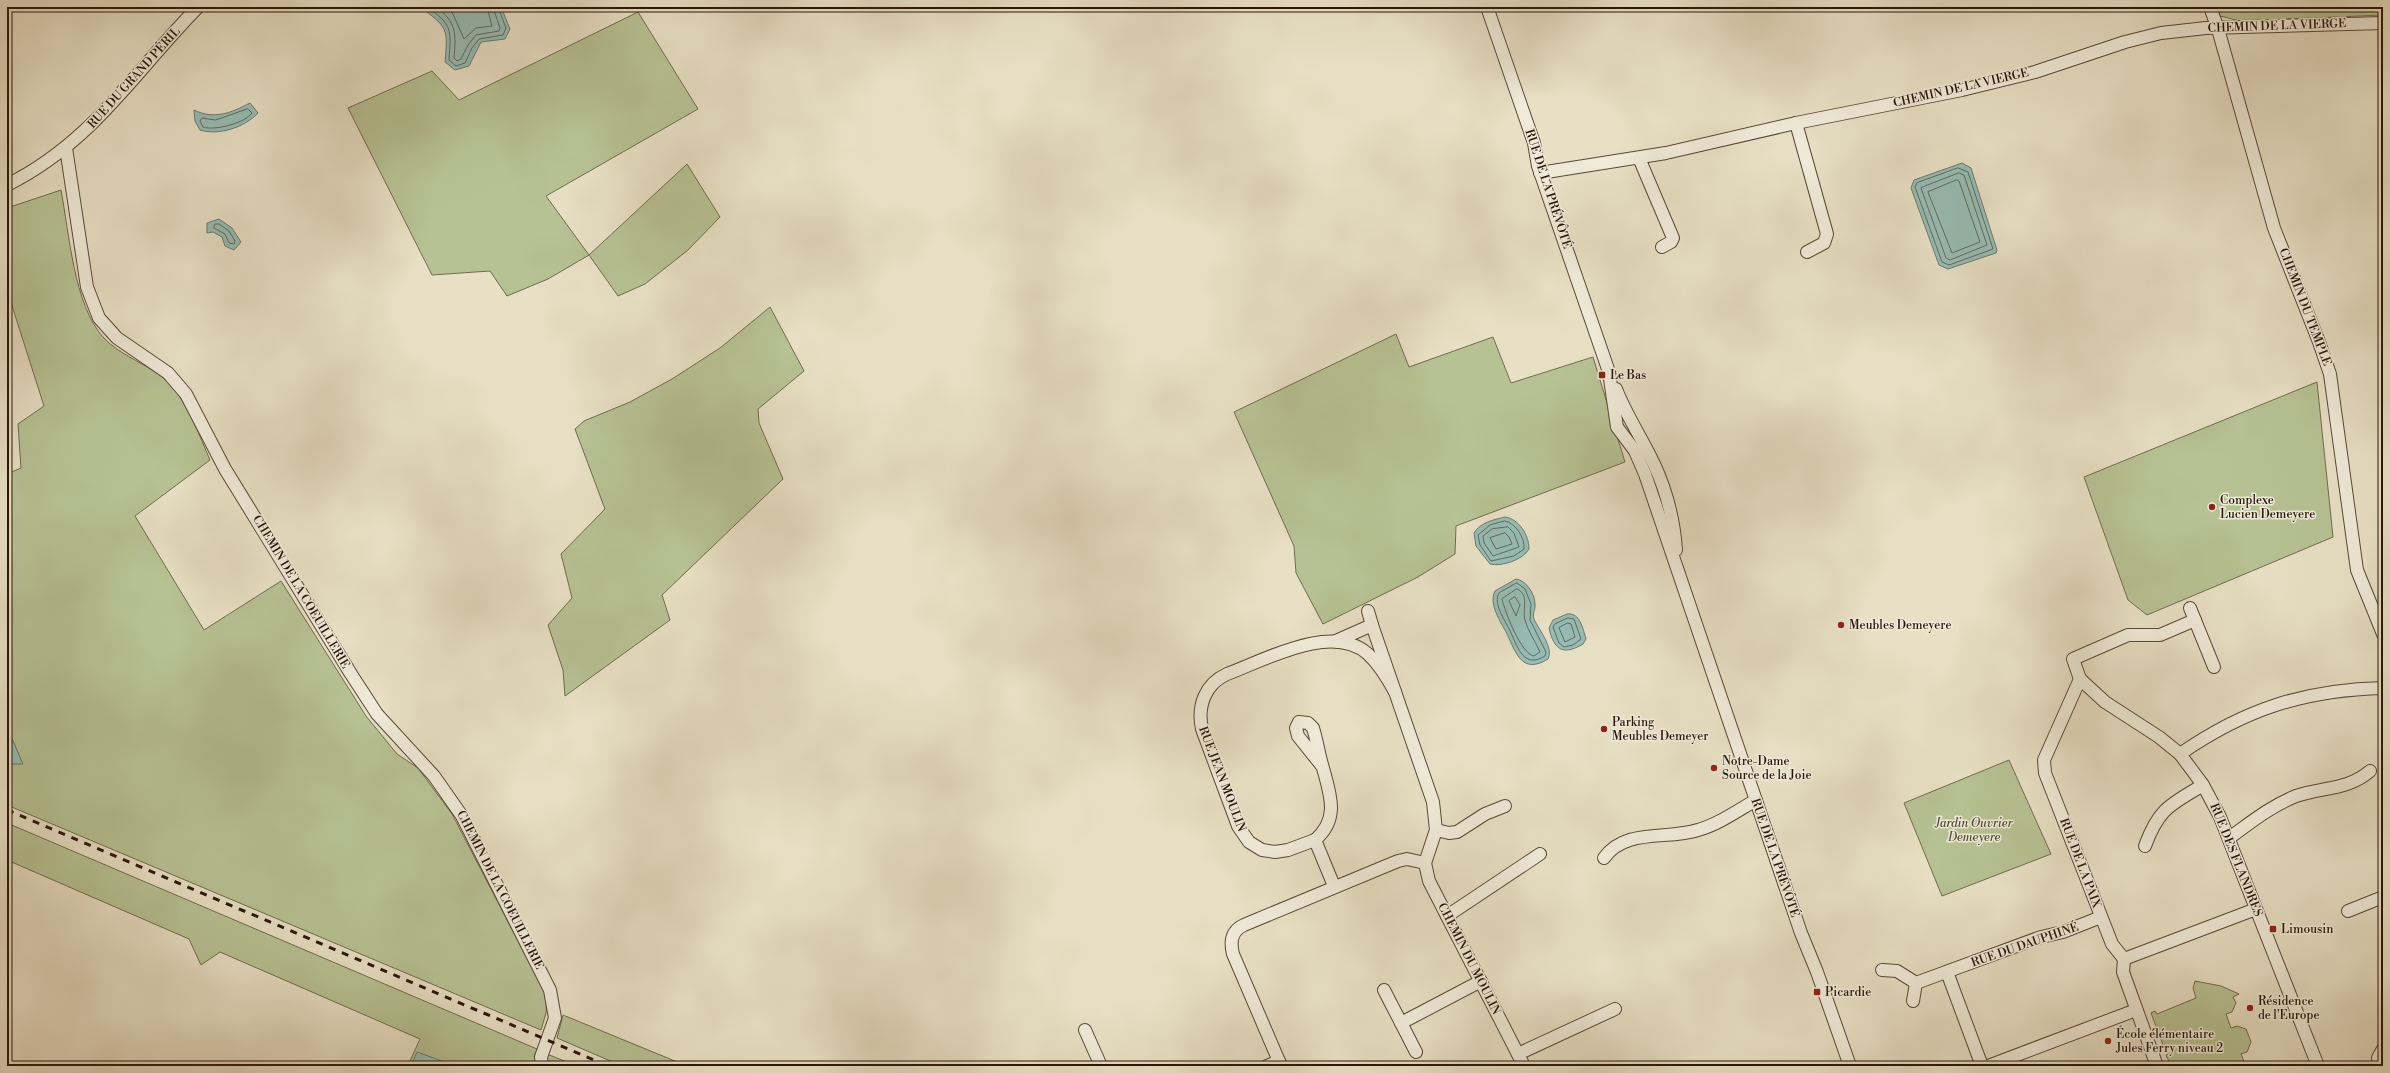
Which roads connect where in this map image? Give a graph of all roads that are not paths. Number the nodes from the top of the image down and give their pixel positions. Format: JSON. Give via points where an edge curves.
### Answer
{"nodes":[{"id":1,"x":198,"y":7,"type":"edge"},
{"id":2,"x":1486,"y":7,"type":"edge"},
{"id":3,"x":2210,"y":7,"type":"edge"},
{"id":4,"x":2383,"y":23,"type":"edge"},
{"id":5,"x":2218,"y":29,"type":"junction"},
{"id":6,"x":1796,"y":123,"type":"junction"},
{"id":7,"x":66,"y":148,"type":"junction"},
{"id":8,"x":1639,"y":158,"type":"junction"},
{"id":9,"x":1540,"y":173,"type":"junction"},
{"id":10,"x":7,"y":185,"type":"edge"},
{"id":11,"x":1662,"y":247,"type":"dead end"},
{"id":12,"x":1807,"y":252,"type":"dead end"},
{"id":13,"x":2190,"y":608,"type":"dead end"},
{"id":14,"x":1368,"y":611,"type":"dead end"},
{"id":15,"x":2195,"y":620,"type":"junction"},
{"id":16,"x":1372,"y":625,"type":"junction"},
{"id":17,"x":2383,"y":634,"type":"edge"},
{"id":18,"x":1336,"y":641,"type":"junction"},
{"id":19,"x":2214,"y":667,"type":"dead end"},
{"id":20,"x":2080,"y":679,"type":"junction"},
{"id":21,"x":2383,"y":688,"type":"edge"},
{"id":22,"x":1395,"y":692,"type":"junction"},
{"id":23,"x":2180,"y":754,"type":"junction"},
{"id":24,"x":1322,"y":766,"type":"dead end"},
{"id":25,"x":2370,"y":771,"type":"dead end"},
{"id":26,"x":2203,"y":785,"type":"junction"},
{"id":27,"x":1756,"y":800,"type":"junction"},
{"id":28,"x":1505,"y":806,"type":"dead end"},
{"id":29,"x":1436,"y":830,"type":"junction"},
{"id":30,"x":2229,"y":838,"type":"junction"},
{"id":31,"x":1315,"y":840,"type":"junction"},
{"id":32,"x":2145,"y":846,"type":"dead end"},
{"id":33,"x":1540,"y":854,"type":"dead end"},
{"id":34,"x":1604,"y":858,"type":"dead end"},
{"id":35,"x":1425,"y":863,"type":"junction"},
{"id":36,"x":1334,"y":886,"type":"junction"},
{"id":37,"x":2383,"y":897,"type":"edge"},
{"id":38,"x":2256,"y":909,"type":"junction"},
{"id":39,"x":2348,"y":911,"type":"dead end"},
{"id":40,"x":1447,"y":916,"type":"junction"},
{"id":41,"x":2102,"y":917,"type":"junction"},
{"id":42,"x":2124,"y":959,"type":"junction"},
{"id":43,"x":1882,"y":970,"type":"dead end"},
{"id":44,"x":1947,"y":972,"type":"junction"},
{"id":45,"x":1481,"y":981,"type":"junction"},
{"id":46,"x":1916,"y":983,"type":"junction"},
{"id":47,"x":1384,"y":990,"type":"dead end"},
{"id":48,"x":1913,"y":1001,"type":"dead end"},
{"id":49,"x":1615,"y":1009,"type":"dead end"},
{"id":50,"x":2136,"y":1010,"type":"junction"},
{"id":51,"x":1401,"y":1023,"type":"junction"},
{"id":52,"x":1085,"y":1030,"type":"dead end"},
{"id":53,"x":2383,"y":1049,"type":"edge"},
{"id":54,"x":1416,"y":1052,"type":"dead end"},
{"id":55,"x":1518,"y":1054,"type":"junction"},
{"id":56,"x":1280,"y":1064,"type":"edge"},
{"id":57,"x":542,"y":1066,"type":"edge"},
{"id":58,"x":1101,"y":1066,"type":"edge"},
{"id":59,"x":1267,"y":1066,"type":"edge"},
{"id":60,"x":1524,"y":1066,"type":"edge"},
{"id":61,"x":1850,"y":1066,"type":"edge"},
{"id":62,"x":1982,"y":1066,"type":"edge"},
{"id":63,"x":1988,"y":1066,"type":"edge"},
{"id":64,"x":2157,"y":1066,"type":"edge"},
{"id":65,"x":2318,"y":1066,"type":"edge"},
{"id":66,"x":2380,"y":1066,"type":"edge"}],
"edges":[{"from":1,"to":7,"type":"street","name":"RUE DU GRAND PÉRIL","via":[[111,106]]},
{"from":2,"to":9,"type":"street","name":"RUE DE LA PRÉVÔTÉ","via":[[1534,143]]},
{"from":3,"to":5,"type":"street","name":"CHEMIN DU TEMPLE"},
{"from":4,"to":5,"type":"street","name":"CHEMIN DE LA VIERGE"},
{"from":5,"to":6,"type":"street","name":"CHEMIN DE LA VIERGE","via":[[2155,34],[2021,76]]},
{"from":5,"to":17,"type":"street","name":"CHEMIN DU TEMPLE","via":[[2274,228],[2320,342],[2330,374],[2356,570]]},
{"from":6,"to":8,"type":"street","name":"CHEMIN DE LA VIERGE"},
{"from":6,"to":12,"type":"street","via":[[1827,234],[1824,243]]},
{"from":7,"to":10,"type":"street","name":"RUE DU GRAND PÉRIL"},
{"from":7,"to":57,"type":"street","name":"CHEMIN DE LA COEUILLERIE","via":[[84,269],[94,310],[110,332],[168,373],[186,394],[226,469],[377,714],[434,776],[455,804],[484,855],[550,990],[555,1012],[554,1022],[541,1057]]},
{"from":8,"to":9,"type":"street","name":"CHEMIN DE LA VIERGE"},
{"from":8,"to":11,"type":"street","via":[[1673,238]]},
{"from":9,"to":27,"type":"street","name":"RUE DE LA PRÉVÔTÉ","via":[[1609,372],[1615,421],[1635,451],[1646,474]]},
{"from":13,"to":15,"type":"street"},
{"from":14,"to":16,"type":"street","name":"RUE JEAN MOULIN"},
{"from":15,"to":19,"type":"street"},
{"from":15,"to":20,"type":"street","via":[[2157,636],[2128,635],[2073,659]]},
{"from":16,"to":18,"type":"street","name":"RUE JEAN MOULIN"},
{"from":16,"to":22,"type":"street","name":"RUE JEAN MOULIN"},
{"from":18,"to":22,"type":"street","name":"RUE JEAN MOULIN","via":[[1351,644],[1368,654]]},
{"from":18,"to":31,"type":"street","name":"RUE JEAN MOULIN","via":[[1304,645],[1221,677],[1206,692],[1200,710],[1202,729],[1244,837],[1262,850],[1275,852]]},
{"from":20,"to":23,"type":"street","name":"RUE DES FLANDRES","via":[[2105,702],[2159,737]]},
{"from":20,"to":41,"type":"street","name":"RUE DE LA PAIX","via":[[2043,763]]},
{"from":21,"to":23,"type":"street","via":[[2331,691],[2276,704],[2228,723]]},
{"from":22,"to":29,"type":"street","name":"RUE JEAN MOULIN","via":[[1433,802]]},
{"from":23,"to":26,"type":"street","name":"RUE DES FLANDRES"},
{"from":24,"to":31,"type":"street","via":[[1332,808],[1327,825]]},
{"from":25,"to":30,"type":"street","via":[[2351,784],[2288,800]]},
{"from":26,"to":30,"type":"street","name":"RUE DES FLANDRES"},
{"from":26,"to":32,"type":"street","via":[[2161,813],[2154,822]]},
{"from":27,"to":34,"type":"street","via":[[1719,822],[1697,830],[1677,835],[1639,838],[1618,844]]},
{"from":27,"to":61,"type":"street","name":"RUE DE LA PRÉVÔTÉ"},
{"from":28,"to":29,"type":"street","via":[[1485,814],[1457,832]]},
{"from":29,"to":35,"type":"street"},
{"from":30,"to":38,"type":"street","name":"RUE DES FLANDRES"},
{"from":31,"to":36,"type":"street"},
{"from":33,"to":40,"type":"street"},
{"from":35,"to":36,"type":"street","via":[[1407,859],[1398,861]]},
{"from":35,"to":40,"type":"street","name":"CHEMIN DU MOULIN","via":[[1426,874]]},
{"from":36,"to":56,"type":"street","via":[[1240,927],[1232,937],[1233,954]]},
{"from":37,"to":39,"type":"street"},
{"from":38,"to":42,"type":"street"},
{"from":38,"to":65,"type":"street","name":"RUE DES FLANDRES"},
{"from":40,"to":45,"type":"street","name":"CHEMIN DU MOULIN"},
{"from":41,"to":42,"type":"street","name":"RUE DE LA PAIX","via":[[2112,944]]},
{"from":41,"to":44,"type":"street","name":"RUE DU DAUPHINÉ"},
{"from":42,"to":50,"type":"street","via":[[2123,972]]},
{"from":43,"to":46,"type":"street","via":[[1897,971]]},
{"from":44,"to":46,"type":"street","name":"RUE DU DAUPHINÉ"},
{"from":44,"to":62,"type":"street"},
{"from":45,"to":51,"type":"street"},
{"from":45,"to":55,"type":"street","name":"CHEMIN DU MOULIN"},
{"from":46,"to":48,"type":"street"},
{"from":47,"to":51,"type":"street"},
{"from":49,"to":55,"type":"street"},
{"from":50,"to":63,"type":"street"},
{"from":50,"to":64,"type":"street"},
{"from":51,"to":54,"type":"street"},
{"from":52,"to":58,"type":"street"},
{"from":53,"to":66,"type":"street","via":[[2378,1058]]},
{"from":55,"to":60,"type":"street","name":"CHEMIN DU MOULIN"},
{"from":56,"to":59,"type":"street"}]}
